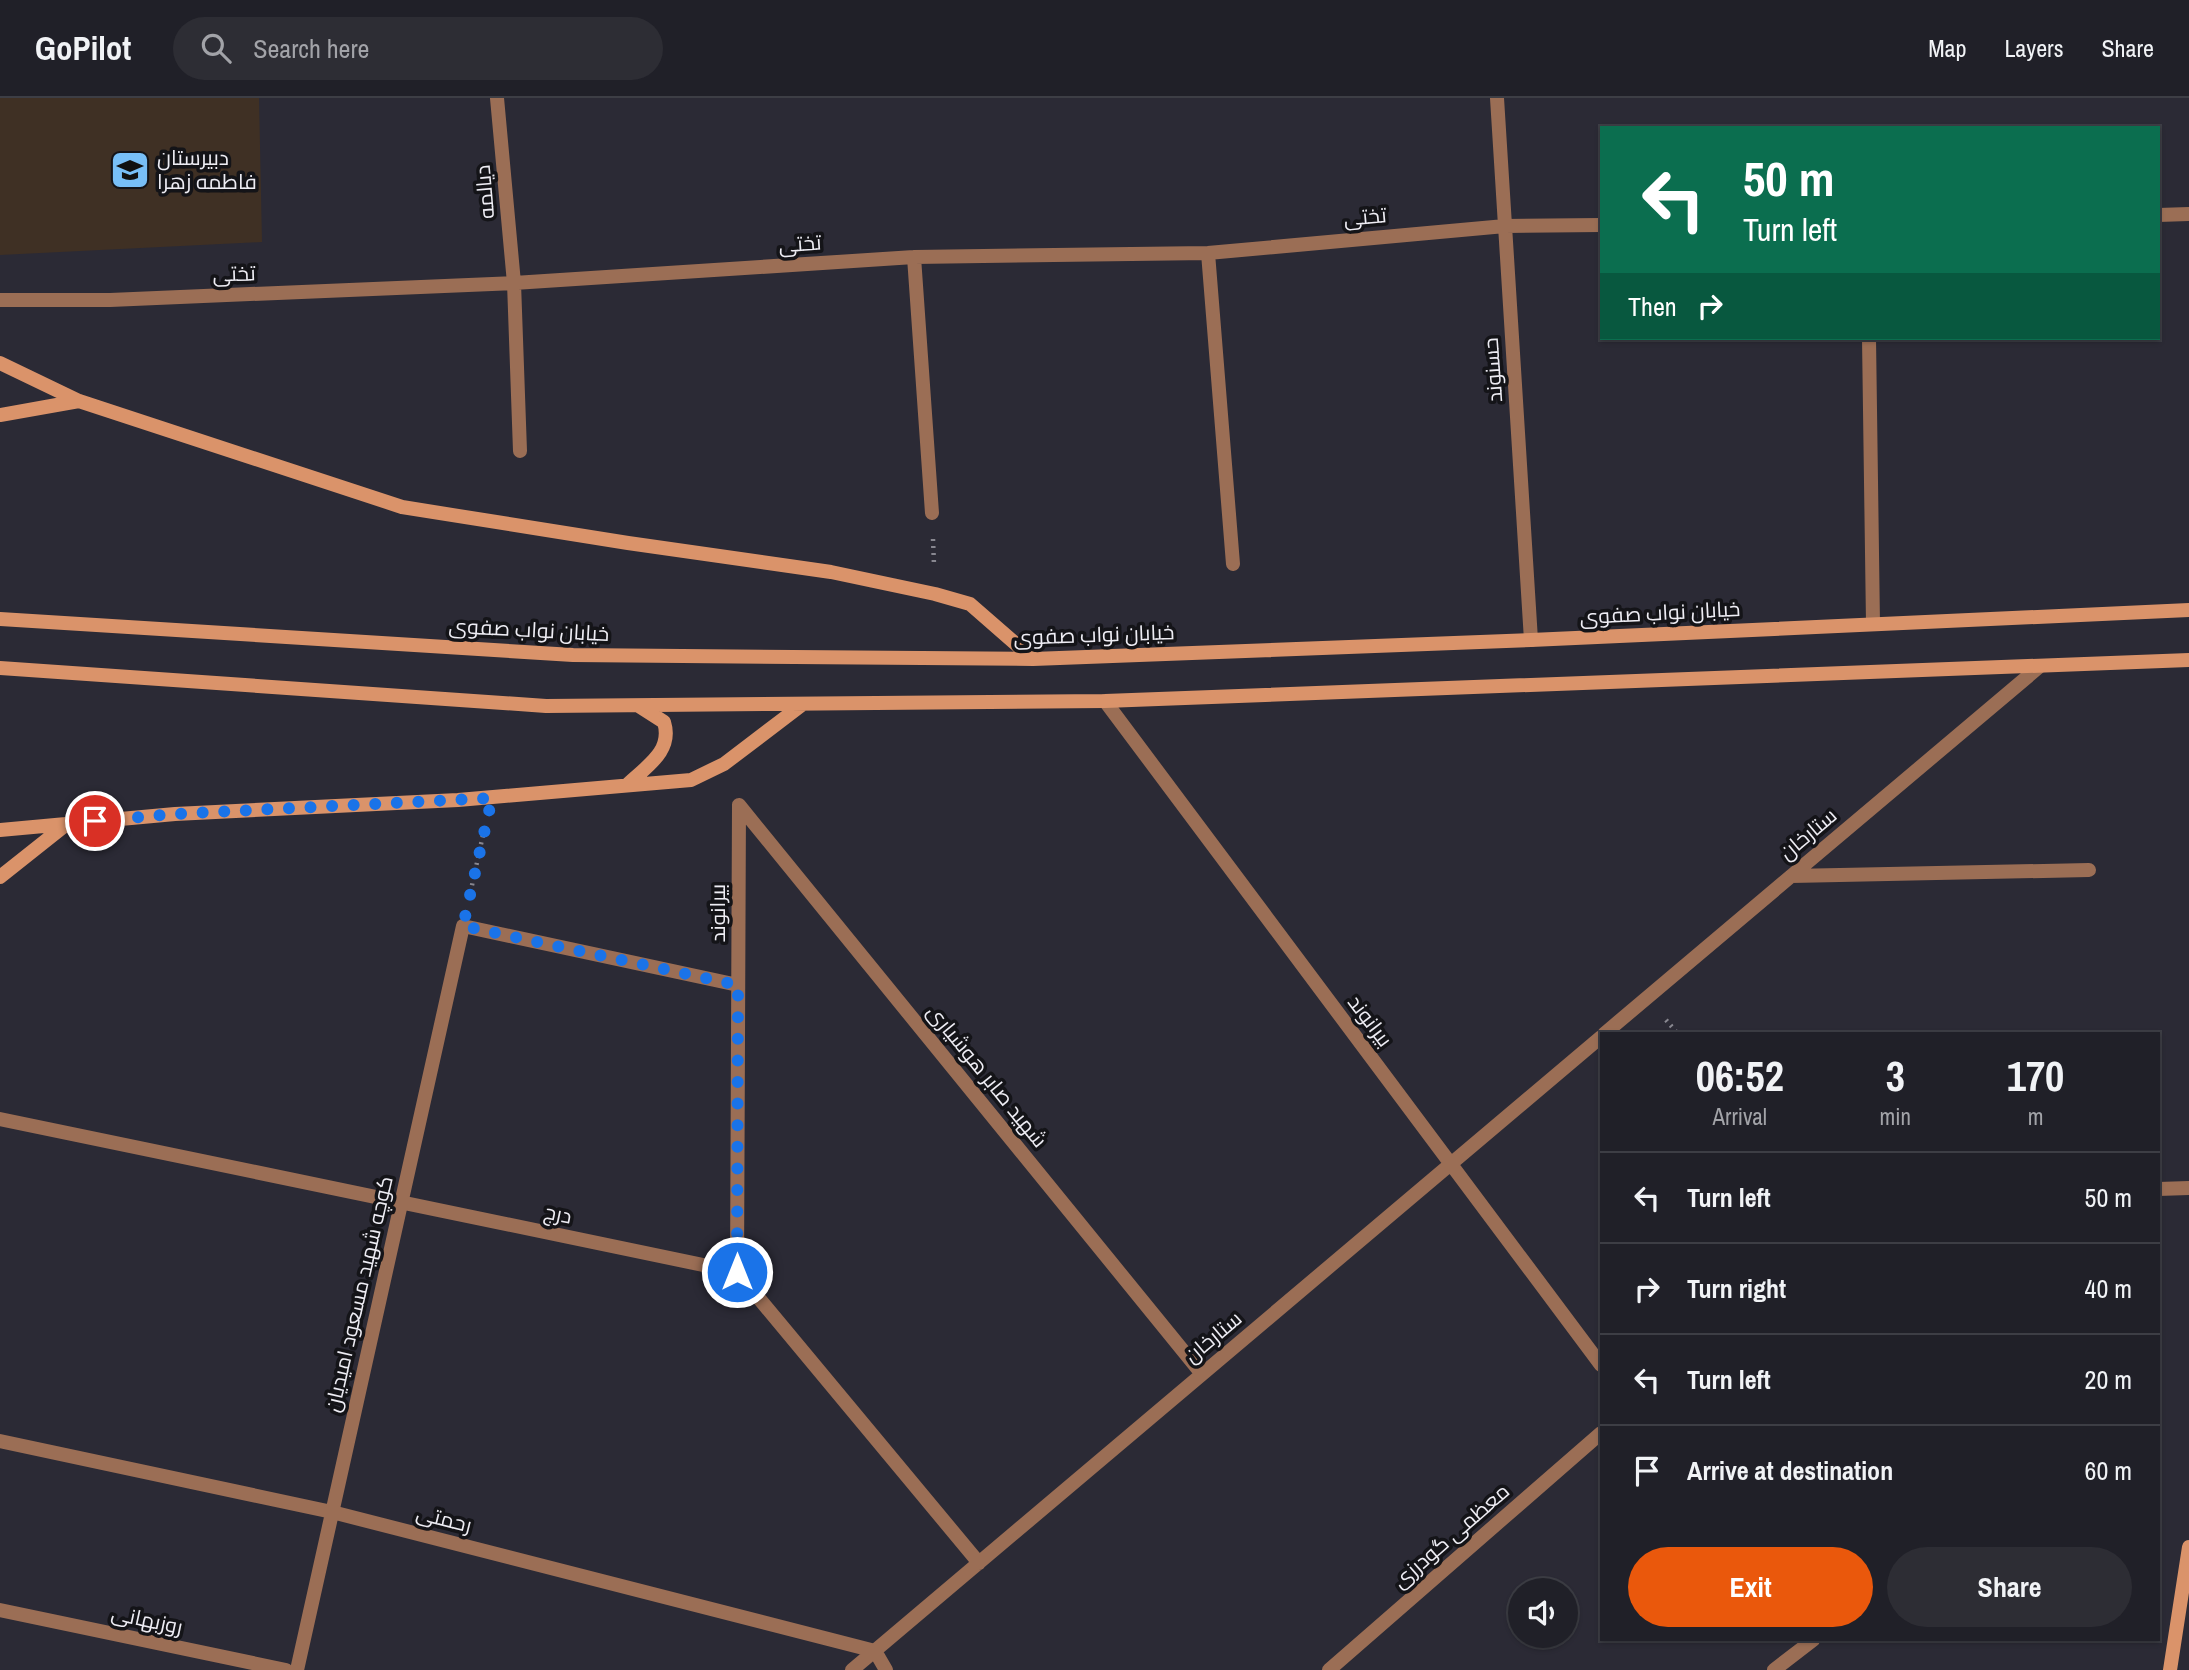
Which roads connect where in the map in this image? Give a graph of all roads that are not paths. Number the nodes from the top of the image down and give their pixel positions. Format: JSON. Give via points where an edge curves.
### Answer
{"nodes":[{"id":1,"x":497,"y":98,"type":"edge"},
{"id":2,"x":1497,"y":98,"type":"edge"},
{"id":3,"x":2189,"y":214,"type":"edge"},
{"id":4,"x":2160,"y":215,"type":"edge"},
{"id":5,"x":1600,"y":225,"type":"edge"},
{"id":6,"x":1505,"y":226,"type":"junction"},
{"id":7,"x":1208,"y":253,"type":"junction"},
{"id":8,"x":914,"y":257,"type":"junction"},
{"id":9,"x":514,"y":283,"type":"junction"},
{"id":10,"x":0,"y":300,"type":"edge"},
{"id":11,"x":1869,"y":340,"type":"edge"},
{"id":12,"x":0,"y":363,"type":"edge"},
{"id":13,"x":79,"y":401,"type":"junction"},
{"id":14,"x":0,"y":415,"type":"edge"},
{"id":15,"x":520,"y":451,"type":"dead end"},
{"id":16,"x":932,"y":513,"type":"road end"},
{"id":17,"x":1233,"y":564,"type":"dead end"},
{"id":18,"x":2189,"y":610,"type":"edge"},
{"id":19,"x":0,"y":619,"type":"edge"},
{"id":20,"x":1872,"y":624,"type":"junction"},
{"id":21,"x":1531,"y":640,"type":"junction"},
{"id":22,"x":1033,"y":659,"type":"junction"},
{"id":23,"x":2189,"y":660,"type":"edge"},
{"id":24,"x":2039,"y":667,"type":"junction"},
{"id":25,"x":0,"y":668,"type":"edge"},
{"id":26,"x":1105,"y":701,"type":"junction"},
{"id":27,"x":803,"y":704,"type":"junction"},
{"id":28,"x":638,"y":705,"type":"junction"},
{"id":29,"x":628,"y":784,"type":"junction"},
{"id":30,"x":739,"y":805,"type":"joint"},
{"id":31,"x":68,"y":823,"type":"junction"},
{"id":32,"x":0,"y":830,"type":"edge"},
{"id":33,"x":2089,"y":870,"type":"dead end"},
{"id":34,"x":1791,"y":876,"type":"junction"},
{"id":35,"x":0,"y":877,"type":"edge"},
{"id":36,"x":738,"y":985,"type":"junction"},
{"id":37,"x":1607,"y":1032,"type":"edge"},
{"id":38,"x":1600,"y":1038,"type":"edge"},
{"id":39,"x":0,"y":1119,"type":"edge"},
{"id":40,"x":1451,"y":1164,"type":"junction"},
{"id":41,"x":2189,"y":1188,"type":"edge"},
{"id":42,"x":2160,"y":1189,"type":"edge"},
{"id":43,"x":401,"y":1203,"type":"junction"},
{"id":44,"x":737,"y":1272,"type":"junction"},
{"id":45,"x":1600,"y":1364,"type":"edge"},
{"id":46,"x":1202,"y":1374,"type":"junction"},
{"id":47,"x":1600,"y":1434,"type":"edge"},
{"id":48,"x":0,"y":1441,"type":"edge"},
{"id":49,"x":332,"y":1512,"type":"junction"},
{"id":50,"x":2189,"y":1547,"type":"edge"},
{"id":51,"x":979,"y":1563,"type":"junction"},
{"id":52,"x":0,"y":1610,"type":"edge"},
{"id":53,"x":1809,"y":1641,"type":"edge"},
{"id":54,"x":875,"y":1651,"type":"junction"},
{"id":55,"x":286,"y":1670,"type":"edge"},
{"id":56,"x":297,"y":1670,"type":"edge"},
{"id":57,"x":852,"y":1670,"type":"edge"},
{"id":58,"x":886,"y":1670,"type":"edge"},
{"id":59,"x":1329,"y":1670,"type":"edge"},
{"id":60,"x":1774,"y":1670,"type":"edge"},
{"id":61,"x":2171,"y":1670,"type":"edge"}],
"edges":[{"from":1,"to":9,"type":"street","name":"دیالمه"},
{"from":2,"to":6,"type":"street","name":"حسنوند"},
{"from":3,"to":4,"type":"street"},
{"from":5,"to":6,"type":"street","name":"تختی"},
{"from":6,"to":7,"type":"street","name":"تختی"},
{"from":6,"to":21,"type":"street","name":"حسنوند"},
{"from":7,"to":8,"type":"street","name":"تختی"},
{"from":7,"to":17,"type":"street"},
{"from":8,"to":9,"type":"street","name":"تختی"},
{"from":8,"to":16,"type":"street"},
{"from":9,"to":10,"type":"street","name":"تختی","via":[[110,300]]},
{"from":9,"to":15,"type":"street","name":"دیالمه"},
{"from":11,"to":20,"type":"street"},
{"from":12,"to":13,"type":"main road"},
{"from":13,"to":14,"type":"main road"},
{"from":13,"to":22,"type":"main road","via":[[402,507],[831,572],[935,594],[971,604]]},
{"from":18,"to":20,"type":"main road","name":"خیابان نواب صفوی"},
{"from":19,"to":22,"type":"main road","name":"خیابان نواب صفوی","via":[[573,655]]},
{"from":20,"to":21,"type":"main road","name":"خیابان نواب صفوی"},
{"from":21,"to":22,"type":"main road","name":"خیابان نواب صفوی"},
{"from":23,"to":24,"type":"main road"},
{"from":24,"to":26,"type":"main road"},
{"from":24,"to":34,"type":"street","name":"ستارخان"},
{"from":25,"to":28,"type":"main road","via":[[546,706]]},
{"from":26,"to":27,"type":"main road"},
{"from":26,"to":40,"type":"street","name":"بیرانوند"},
{"from":27,"to":28,"type":"main road"},
{"from":27,"to":29,"type":"main road","via":[[724,764],[691,780]]},
{"from":28,"to":29,"type":"main road","via":[[664,722],[666,744]]},
{"from":29,"to":31,"type":"main road","via":[[492,798]]},
{"from":30,"to":36,"type":"street","name":"بیرانوند"},
{"from":30,"to":46,"type":"street","name":"شهید صابر هوشیاری"},
{"from":31,"to":32,"type":"main road"},
{"from":31,"to":35,"type":"main road"},
{"from":33,"to":34,"type":"street"},
{"from":34,"to":37,"type":"street","name":"ستارخان"},
{"from":36,"to":43,"type":"street","name":"کوچه شهید مسعود امیدیان","via":[[463,926]]},
{"from":36,"to":44,"type":"street","name":"بیرانوند"},
{"from":38,"to":40,"type":"street","name":"ستارخان"},
{"from":39,"to":43,"type":"street","name":"درج"},
{"from":40,"to":45,"type":"street","name":"بیرانوند"},
{"from":40,"to":46,"type":"street","name":"ستارخان"},
{"from":41,"to":42,"type":"street"},
{"from":43,"to":44,"type":"street","name":"درج"},
{"from":43,"to":49,"type":"street","name":"کوچه شهید مسعود امیدیان"},
{"from":44,"to":51,"type":"street"},
{"from":46,"to":51,"type":"street","name":"ستارخان"},
{"from":47,"to":59,"type":"street","name":"معظمی گودرزی"},
{"from":48,"to":49,"type":"street","name":"رحمتی"},
{"from":49,"to":54,"type":"street","name":"رحمتی"},
{"from":49,"to":56,"type":"street","name":"کوچه شهید مسعود امیدیان"},
{"from":50,"to":61,"type":"main road"},
{"from":51,"to":54,"type":"street","name":"ستارخان"},
{"from":52,"to":55,"type":"street","name":"روزبهانی"},
{"from":53,"to":60,"type":"street"},
{"from":54,"to":57,"type":"street","name":"ستارخان"},
{"from":54,"to":58,"type":"street"}]}
